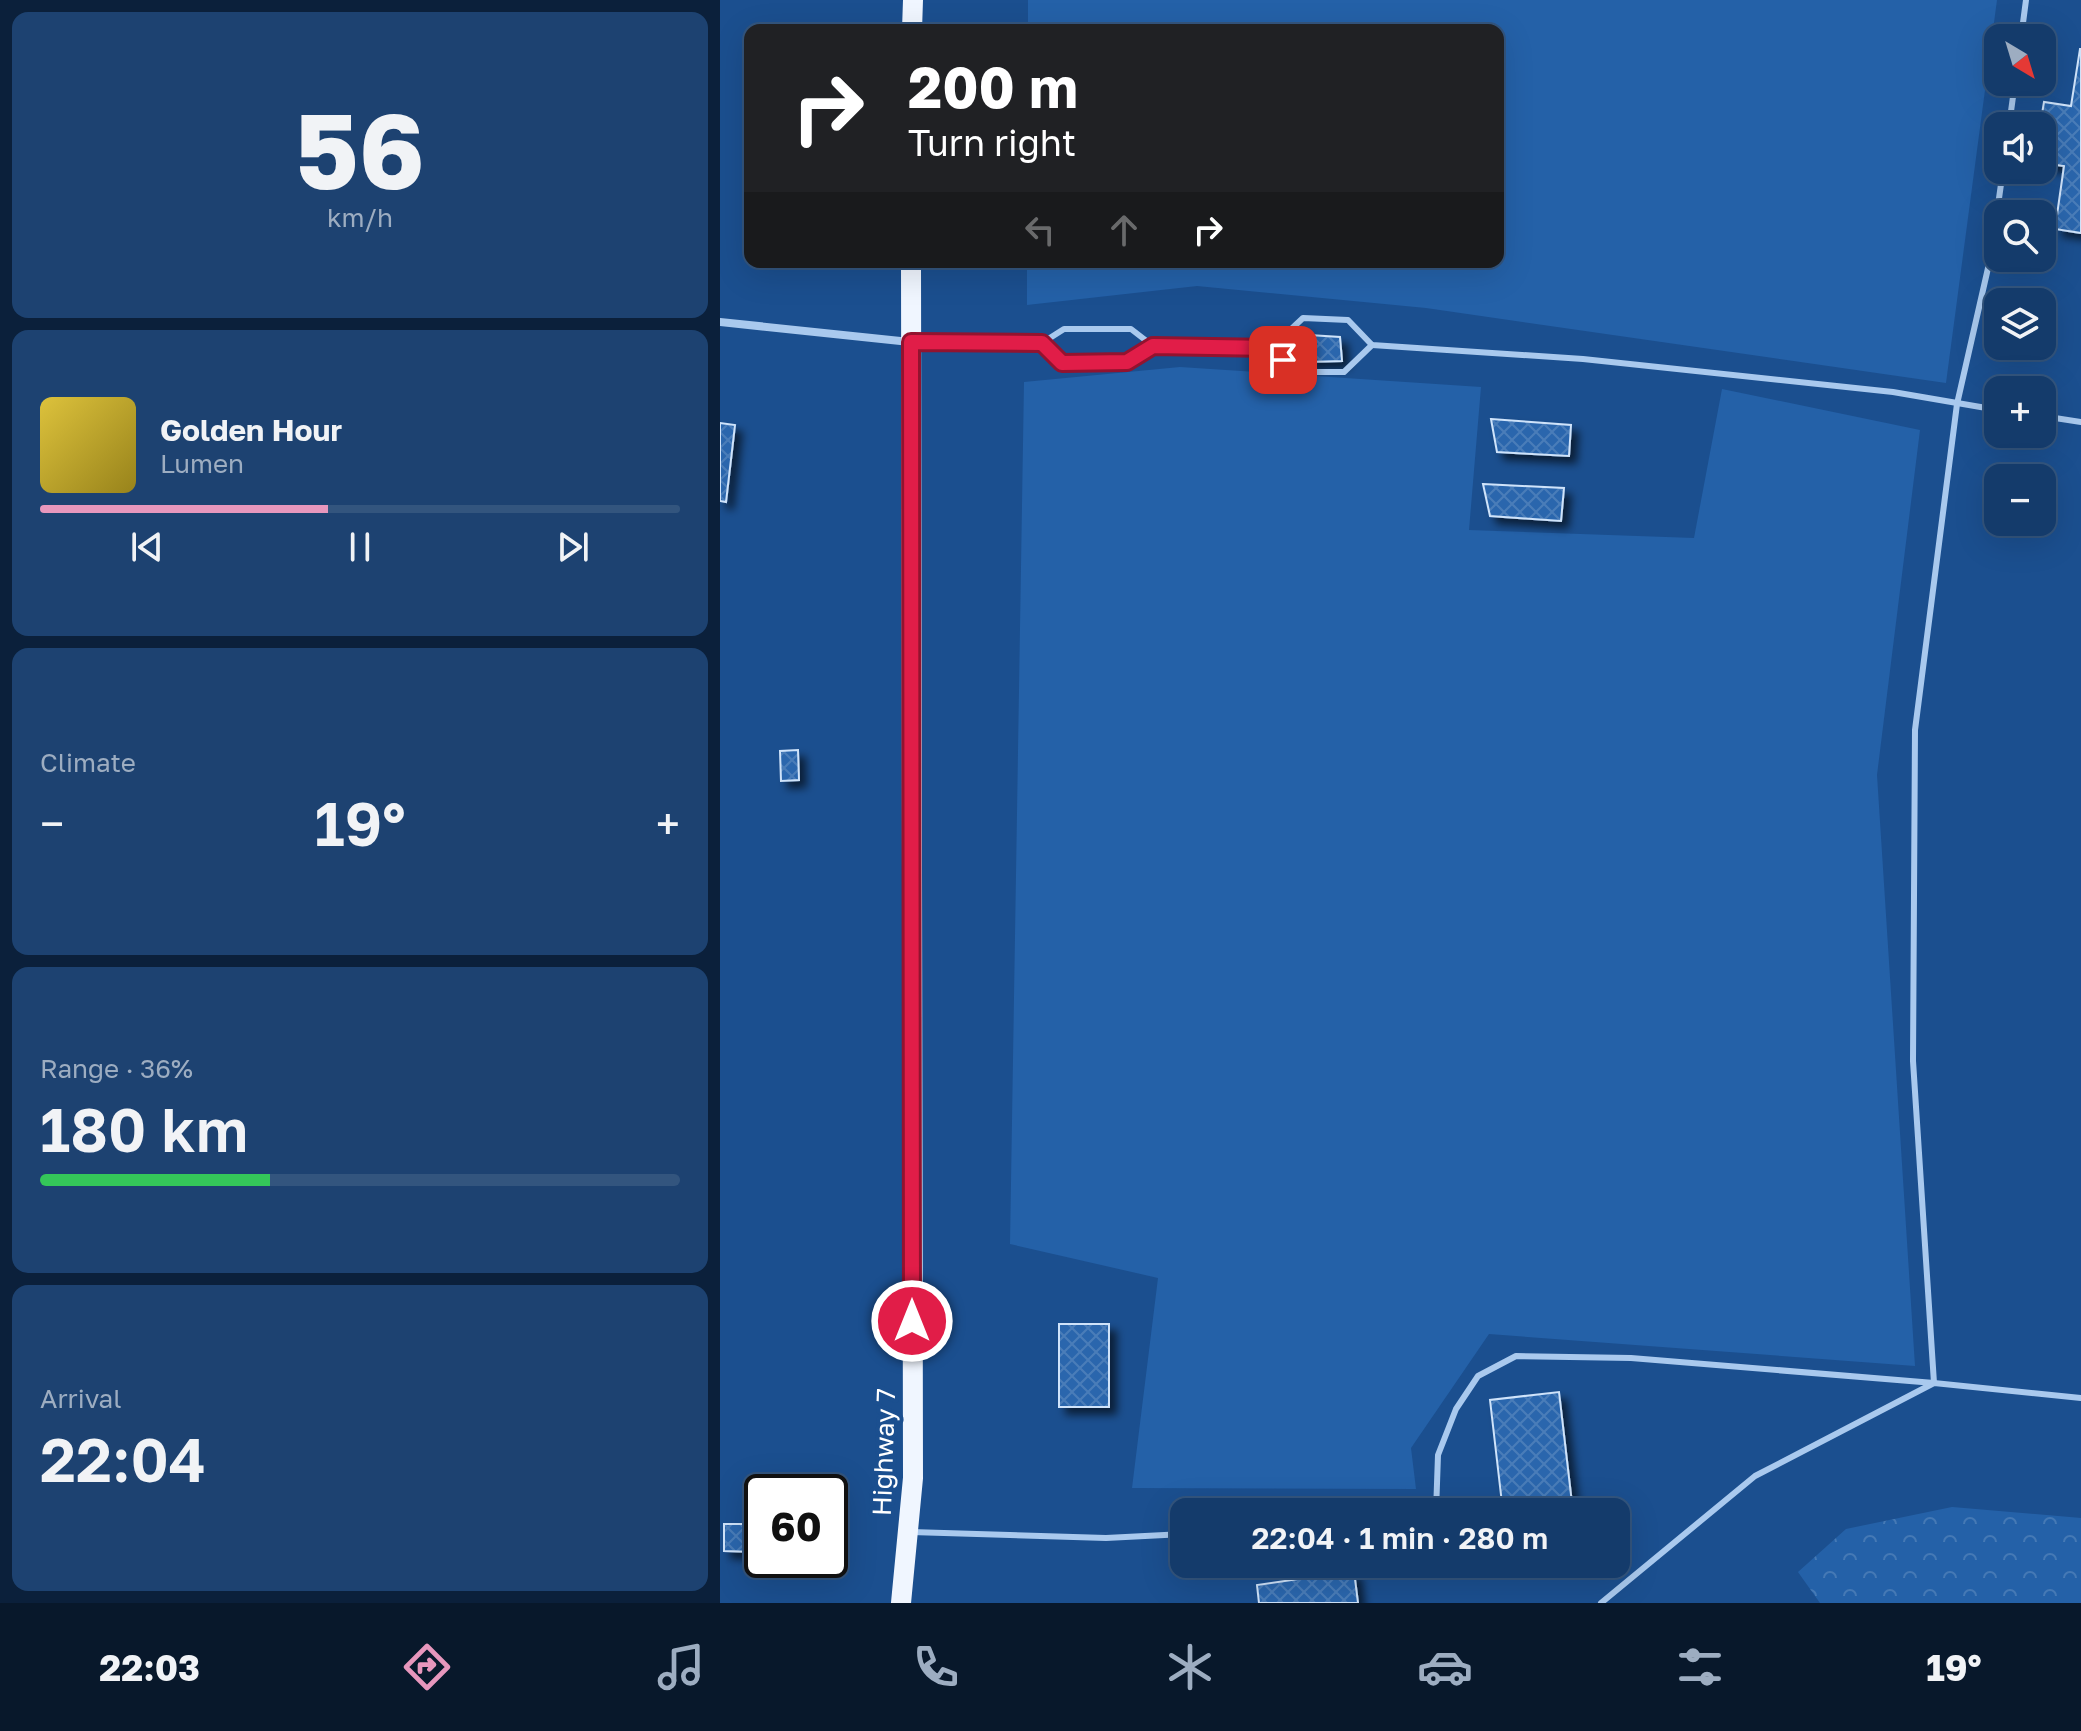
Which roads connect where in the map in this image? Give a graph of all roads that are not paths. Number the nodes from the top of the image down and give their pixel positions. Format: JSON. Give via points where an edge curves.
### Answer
{"nodes":[{"id":1,"x":913,"y":0,"type":"edge"},
{"id":2,"x":2026,"y":0,"type":"edge"},
{"id":3,"x":912,"y":24,"type":"edge"},
{"id":4,"x":2023,"y":24,"type":"edge"},
{"id":5,"x":2001,"y":184,"type":"edge"},
{"id":6,"x":911,"y":268,"type":"edge"},
{"id":7,"x":720,"y":322,"type":"edge"},
{"id":8,"x":911,"y":342,"type":"junction"},
{"id":9,"x":1042,"y":343,"type":"junction"},
{"id":10,"x":1372,"y":345,"type":"junction"},
{"id":11,"x":1153,"y":346,"type":"junction"},
{"id":12,"x":1271,"y":348,"type":"junction"},
{"id":13,"x":1957,"y":404,"type":"junction"},
{"id":14,"x":1984,"y":408,"type":"edge"},
{"id":15,"x":2056,"y":418,"type":"edge"},
{"id":16,"x":2081,"y":422,"type":"edge"},
{"id":17,"x":1934,"y":1383,"type":"junction"},
{"id":18,"x":2081,"y":1398,"type":"edge"},
{"id":19,"x":1436,"y":1498,"type":"edge"},
{"id":20,"x":908,"y":1532,"type":"junction"},
{"id":21,"x":1170,"y":1535,"type":"edge"},
{"id":22,"x":901,"y":1603,"type":"edge"},
{"id":23,"x":1601,"y":1603,"type":"edge"}],
"edges":[{"from":1,"to":3,"type":"main road"},
{"from":2,"to":4,"type":"lane"},
{"from":5,"to":13,"type":"lane","via":[[1991,255]]},
{"from":6,"to":8,"type":"main road","name":"Highway 7"},
{"from":7,"to":8,"type":"street"},
{"from":8,"to":9,"type":"lane"},
{"from":8,"to":20,"type":"main road","name":"Highway 7","via":[[913,1478]]},
{"from":9,"to":11,"type":"lane","via":[[1064,329],[1131,329]]},
{"from":9,"to":11,"type":"lane","via":[[1062,363],[1127,362]]},
{"from":10,"to":12,"type":"lane","via":[[1344,372],[1295,372]]},
{"from":10,"to":12,"type":"lane","via":[[1348,320],[1303,318]]},
{"from":10,"to":13,"type":"lane","via":[[1583,359],[1893,392]]},
{"from":11,"to":12,"type":"lane"},
{"from":13,"to":14,"type":"lane"},
{"from":13,"to":17,"type":"lane","via":[[1915,730],[1913,1061]]},
{"from":15,"to":16,"type":"lane"},
{"from":17,"to":18,"type":"lane"},
{"from":17,"to":19,"type":"lane","via":[[1631,1358],[1516,1356],[1478,1376],[1456,1409],[1438,1455]]},
{"from":17,"to":23,"type":"lane","via":[[1755,1476]]},
{"from":20,"to":21,"type":"lane"},
{"from":20,"to":22,"type":"main road","name":"Highway 7"}]}
